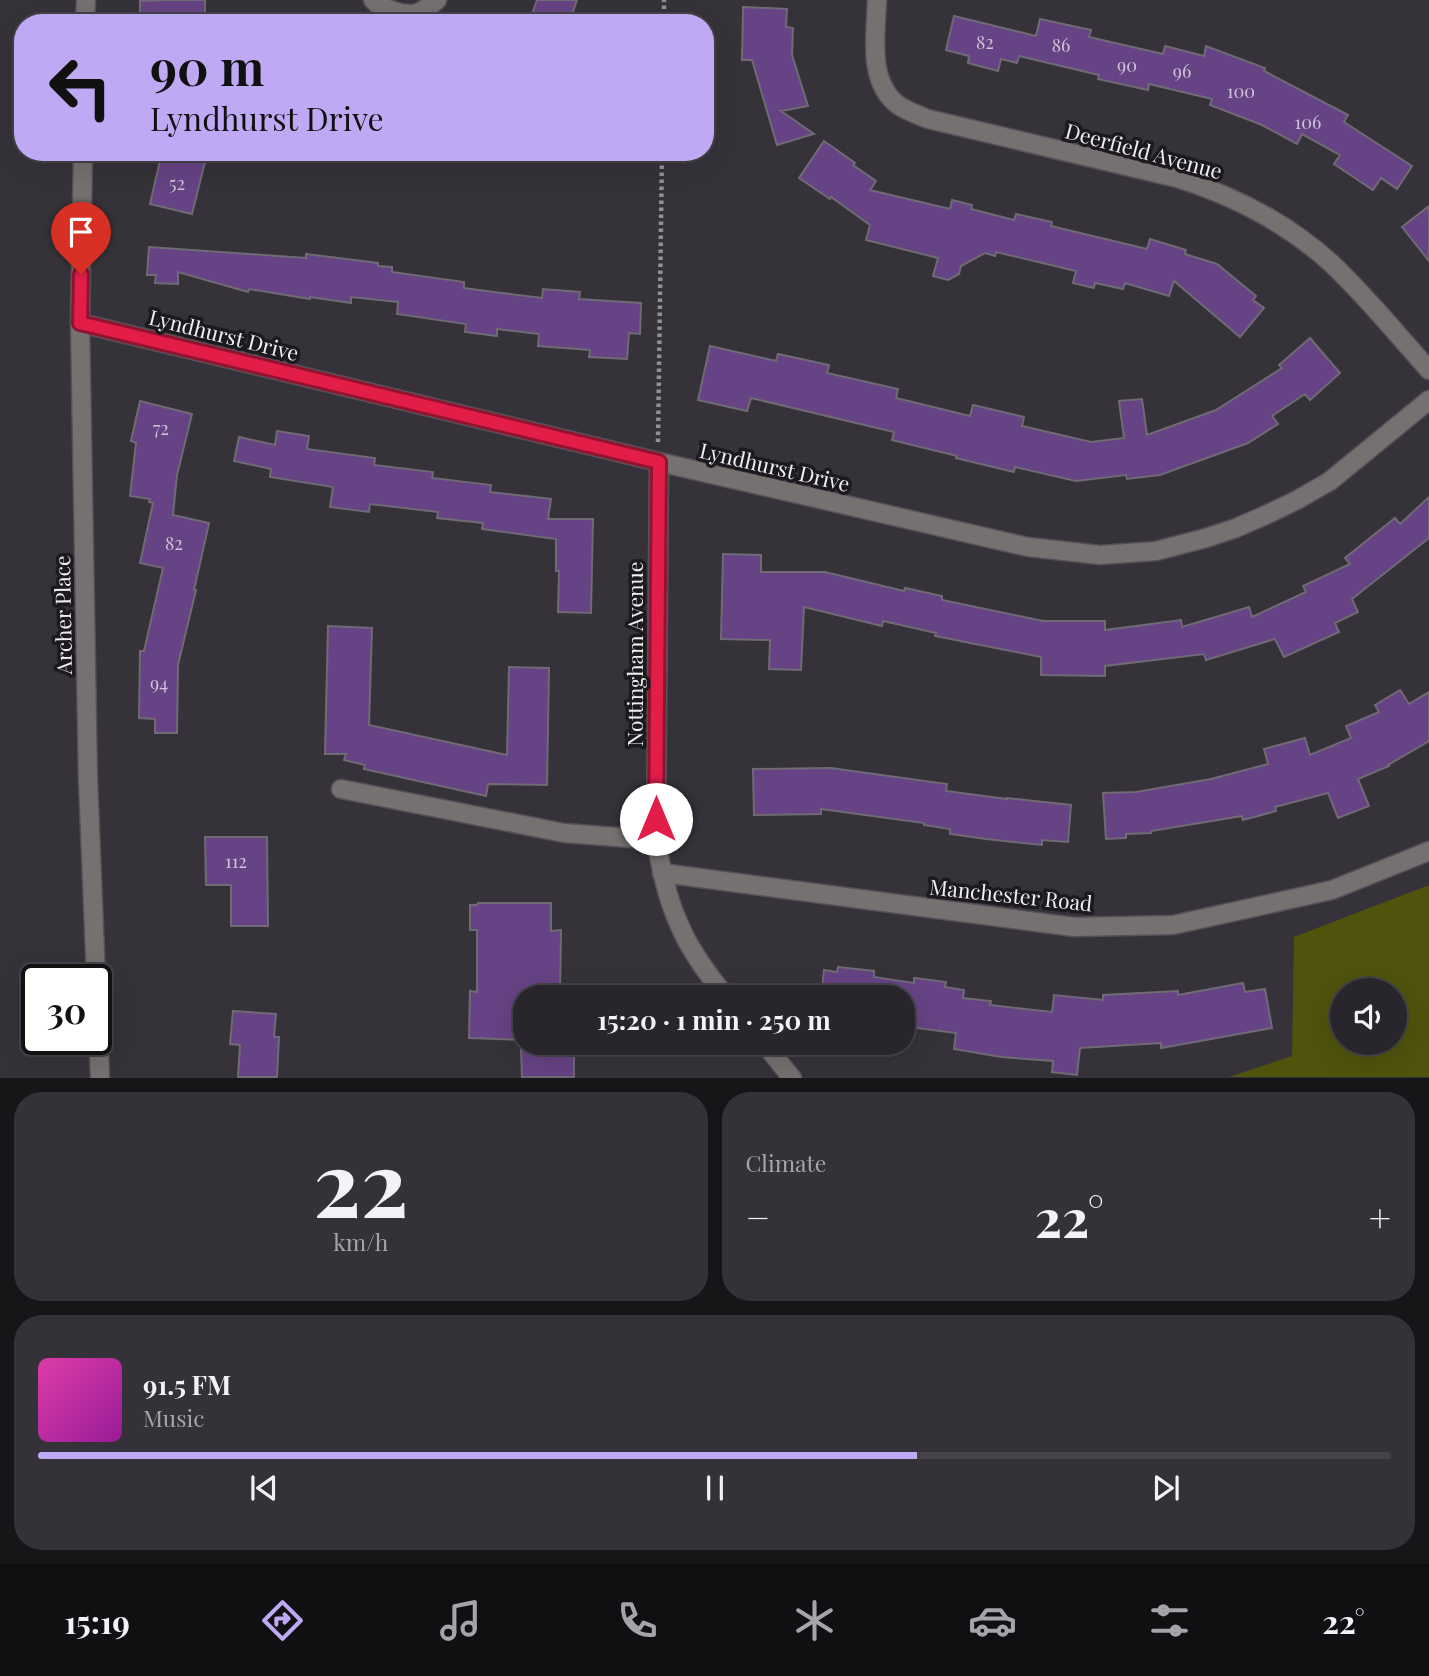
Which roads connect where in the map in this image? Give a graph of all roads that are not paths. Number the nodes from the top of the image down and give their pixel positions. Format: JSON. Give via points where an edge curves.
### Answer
{"nodes":[{"id":1,"x":373,"y":0,"type":"edge"},
{"id":2,"x":437,"y":0,"type":"edge"},
{"id":3,"x":877,"y":0,"type":"edge"},
{"id":4,"x":401,"y":14,"type":"edge"},
{"id":5,"x":413,"y":14,"type":"edge"},
{"id":6,"x":83,"y":161,"type":"edge"},
{"id":7,"x":80,"y":323,"type":"junction"},
{"id":8,"x":1429,"y":370,"type":"edge"},
{"id":9,"x":1429,"y":400,"type":"edge"},
{"id":10,"x":659,"y":462,"type":"junction"},
{"id":11,"x":341,"y":789,"type":"dead end"},
{"id":12,"x":656,"y":840,"type":"junction"},
{"id":13,"x":1429,"y":851,"type":"edge"},
{"id":14,"x":662,"y":873,"type":"junction"},
{"id":15,"x":716,"y":985,"type":"edge"},
{"id":16,"x":774,"y":1055,"type":"edge"},
{"id":17,"x":100,"y":1077,"type":"edge"},
{"id":18,"x":792,"y":1077,"type":"edge"}],
"edges":[{"from":1,"to":4,"type":"street"},
{"from":2,"to":5,"type":"street"},
{"from":3,"to":8,"type":"street","name":"Deerfield Avenue","via":[[877,67],[883,87],[899,105],[928,119],[1177,178],[1248,206],[1329,261]]},
{"from":6,"to":7,"type":"street","name":"Archer Place"},
{"from":7,"to":10,"type":"street","name":"Lyndhurst Drive"},
{"from":7,"to":17,"type":"street","name":"Archer Place","via":[[88,780]]},
{"from":9,"to":10,"type":"street","name":"Lyndhurst Drive","via":[[1330,481],[1297,500],[1236,528],[1156,551],[1100,555],[1028,548]]},
{"from":10,"to":12,"type":"street","name":"Nottingham Avenue"},
{"from":11,"to":12,"type":"street","via":[[564,833]]},
{"from":12,"to":14,"type":"street","name":"Nottingham Avenue"},
{"from":13,"to":14,"type":"street","name":"Manchester Road","via":[[1332,890],[1173,925],[1074,927]]},
{"from":14,"to":15,"type":"street","name":"Nottingham Avenue","via":[[679,925]]},
{"from":16,"to":18,"type":"street"}]}
